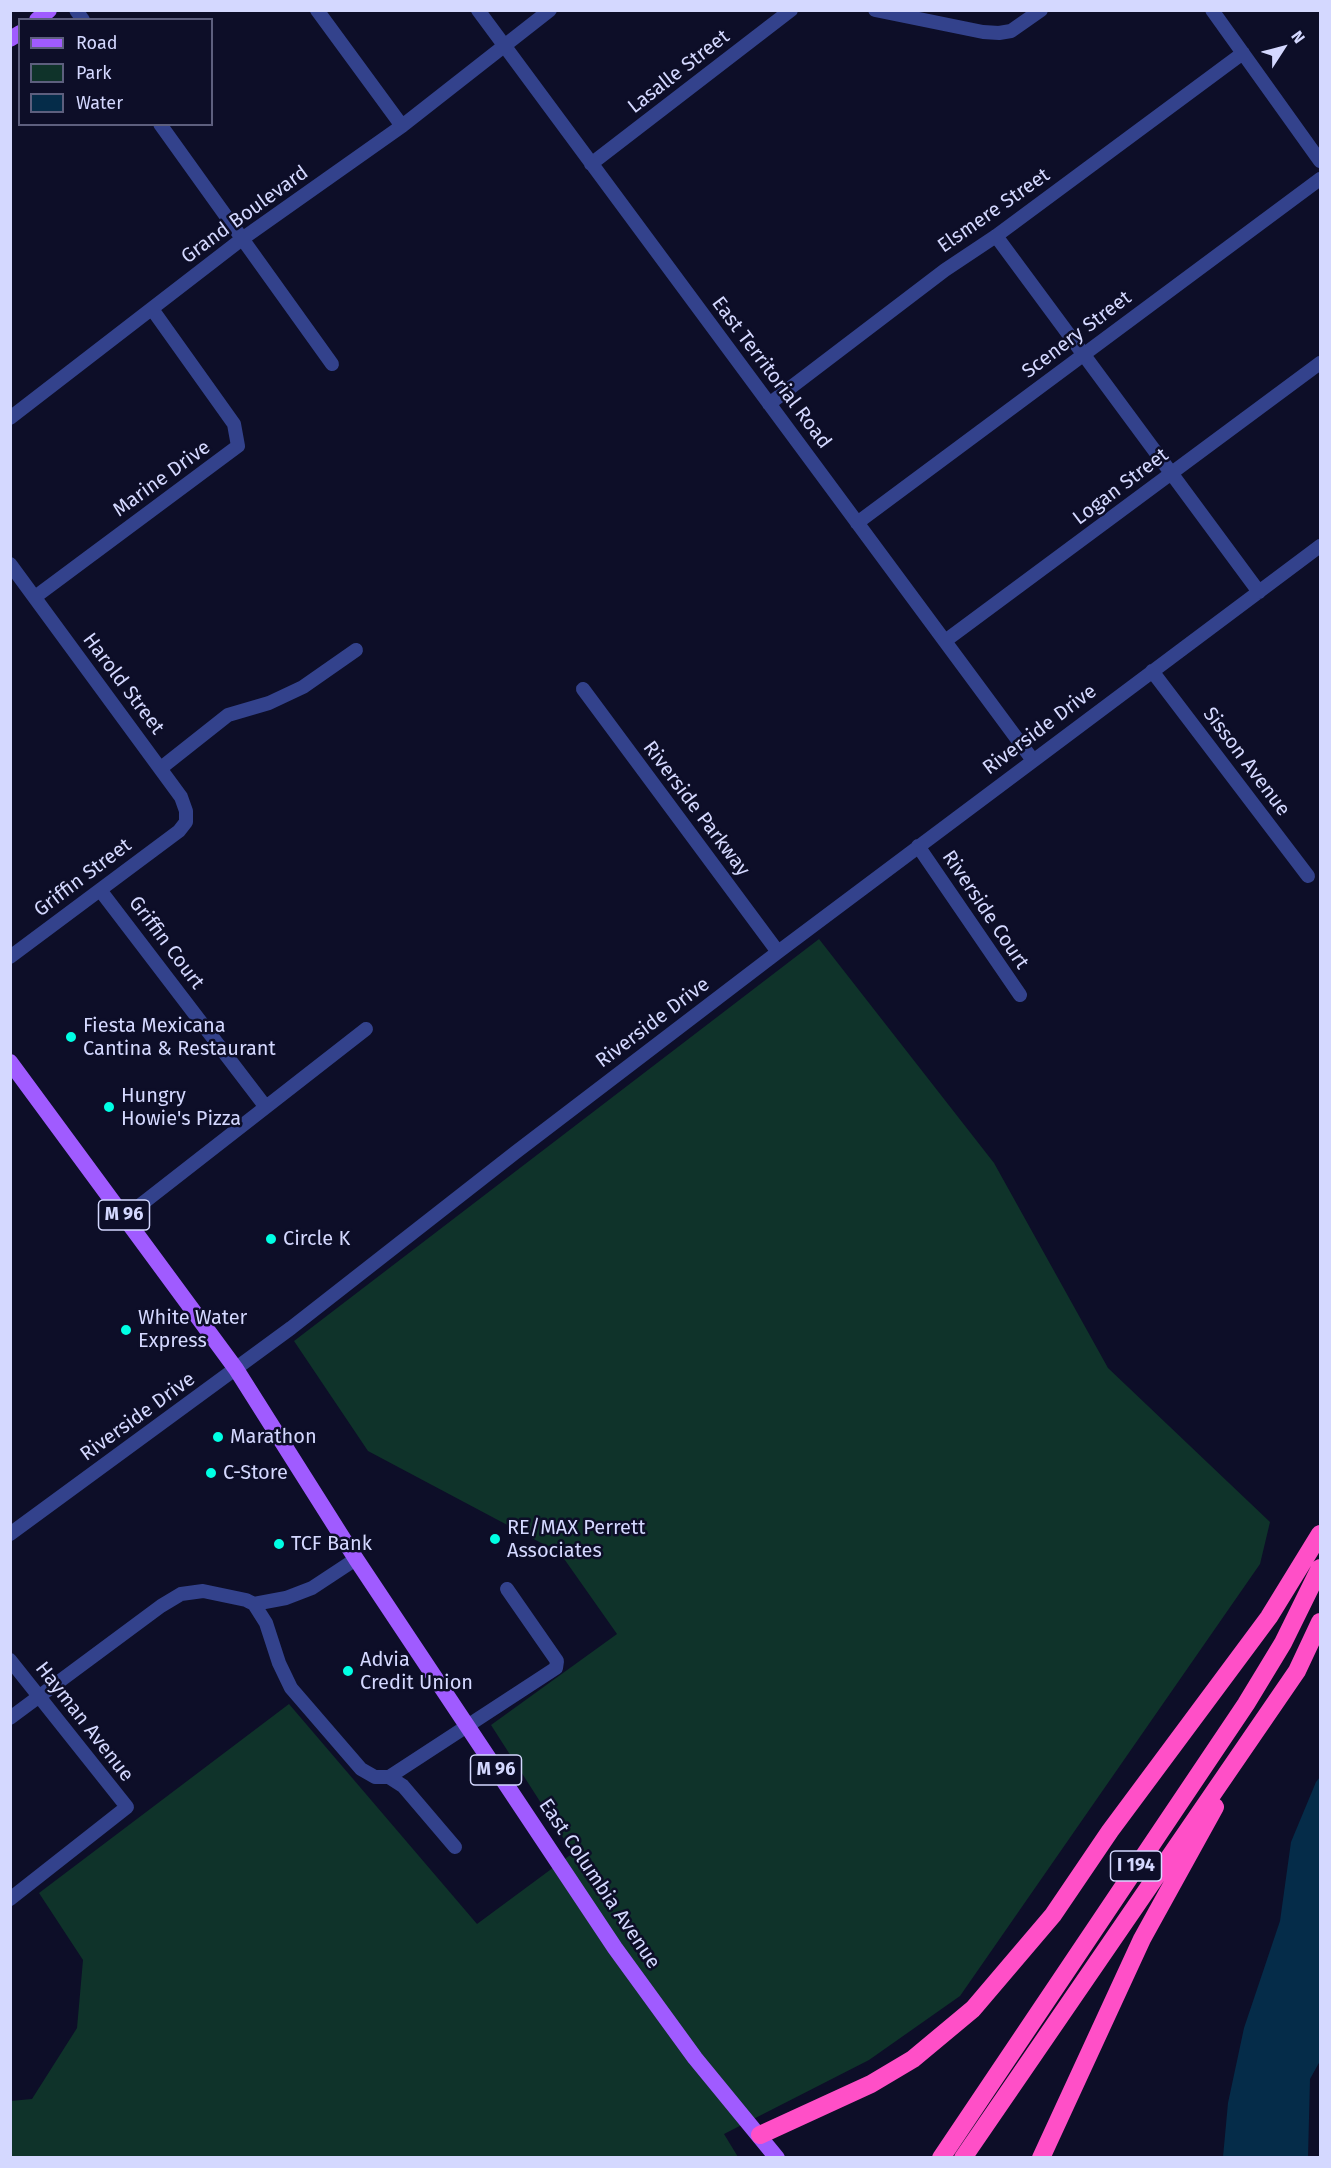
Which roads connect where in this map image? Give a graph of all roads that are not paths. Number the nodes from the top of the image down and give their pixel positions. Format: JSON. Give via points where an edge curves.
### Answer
{"nodes":[{"id":1,"x":317,"y":10,"type":"edge"},
{"id":2,"x":478,"y":10,"type":"edge"},
{"id":3,"x":550,"y":10,"type":"edge"},
{"id":4,"x":790,"y":10,"type":"edge"},
{"id":5,"x":875,"y":10,"type":"edge"},
{"id":6,"x":1041,"y":10,"type":"edge"},
{"id":7,"x":1212,"y":10,"type":"edge"},
{"id":8,"x":504,"y":46,"type":"junction"},
{"id":9,"x":1243,"y":53,"type":"junction"},
{"id":10,"x":161,"y":126,"type":"edge"},
{"id":11,"x":402,"y":126,"type":"junction"},
{"id":12,"x":1320,"y":161,"type":"edge"},
{"id":13,"x":591,"y":164,"type":"junction"},
{"id":14,"x":1320,"y":179,"type":"edge"},
{"id":15,"x":996,"y":236,"type":"junction"},
{"id":16,"x":242,"y":239,"type":"junction"},
{"id":17,"x":152,"y":309,"type":"junction"},
{"id":18,"x":1084,"y":355,"type":"junction"},
{"id":19,"x":1320,"y":363,"type":"edge"},
{"id":20,"x":332,"y":364,"type":"dead end"},
{"id":21,"x":769,"y":404,"type":"junction"},
{"id":22,"x":10,"y":418,"type":"edge"},
{"id":23,"x":1172,"y":473,"type":"junction"},
{"id":24,"x":857,"y":523,"type":"junction"},
{"id":25,"x":1320,"y":546,"type":"edge"},
{"id":26,"x":10,"y":564,"type":"edge"},
{"id":27,"x":1259,"y":592,"type":"junction"},
{"id":28,"x":35,"y":597,"type":"junction"},
{"id":29,"x":945,"y":641,"type":"junction"},
{"id":30,"x":356,"y":650,"type":"dead end"},
{"id":31,"x":1152,"y":671,"type":"junction"},
{"id":32,"x":583,"y":689,"type":"dead end"},
{"id":33,"x":1032,"y":759,"type":"junction"},
{"id":34,"x":161,"y":768,"type":"junction"},
{"id":35,"x":179,"y":831,"type":"joint"},
{"id":36,"x":918,"y":846,"type":"junction"},
{"id":37,"x":1308,"y":876,"type":"dead end"},
{"id":38,"x":100,"y":890,"type":"junction"},
{"id":39,"x":778,"y":952,"type":"junction"},
{"id":40,"x":10,"y":957,"type":"edge"},
{"id":41,"x":1020,"y":995,"type":"dead end"},
{"id":42,"x":366,"y":1029,"type":"dead end"},
{"id":43,"x":10,"y":1062,"type":"edge"},
{"id":44,"x":265,"y":1106,"type":"junction"},
{"id":45,"x":125,"y":1217,"type":"junction"},
{"id":46,"x":236,"y":1369,"type":"junction"},
{"id":47,"x":11,"y":1531,"type":"edge"},
{"id":48,"x":1320,"y":1534,"type":"edge"},
{"id":49,"x":356,"y":1559,"type":"junction"},
{"id":50,"x":1320,"y":1568,"type":"edge"},
{"id":51,"x":507,"y":1589,"type":"dead end"},
{"id":52,"x":254,"y":1604,"type":"junction"},
{"id":53,"x":1320,"y":1622,"type":"edge"},
{"id":54,"x":10,"y":1660,"type":"edge"},
{"id":55,"x":38,"y":1697,"type":"junction"},
{"id":56,"x":1267,"y":1714,"type":"junction"},
{"id":57,"x":10,"y":1718,"type":"edge"},
{"id":58,"x":466,"y":1726,"type":"junction"},
{"id":59,"x":389,"y":1777,"type":"junction"},
{"id":60,"x":455,"y":1846,"type":"dead end"},
{"id":61,"x":10,"y":1899,"type":"edge"},
{"id":62,"x":760,"y":2135,"type":"junction"},
{"id":63,"x":777,"y":2157,"type":"edge"},
{"id":64,"x":941,"y":2157,"type":"edge"},
{"id":65,"x":963,"y":2157,"type":"edge"},
{"id":66,"x":1041,"y":2157,"type":"edge"}],
"edges":[{"from":1,"to":11,"type":"street"},
{"from":2,"to":8,"type":"street","name":"East Territorial Road"},
{"from":3,"to":8,"type":"street","name":"Grand Boulevard"},
{"from":4,"to":13,"type":"street","name":"Lasalle Street"},
{"from":5,"to":6,"type":"street","via":[[983,32],[1011,30]]},
{"from":7,"to":9,"type":"street"},
{"from":8,"to":11,"type":"street","name":"Grand Boulevard"},
{"from":8,"to":13,"type":"street","name":"East Territorial Road"},
{"from":9,"to":12,"type":"street"},
{"from":9,"to":15,"type":"street","name":"Elsmere Street"},
{"from":10,"to":16,"type":"street"},
{"from":11,"to":16,"type":"street","name":"Grand Boulevard"},
{"from":13,"to":21,"type":"street","name":"East Territorial Road"},
{"from":14,"to":18,"type":"street","name":"Scenery Street"},
{"from":15,"to":18,"type":"street"},
{"from":15,"to":21,"type":"street","name":"Elsmere Street","via":[[945,270]]},
{"from":16,"to":17,"type":"street","name":"Grand Boulevard"},
{"from":16,"to":20,"type":"street"},
{"from":17,"to":22,"type":"street","name":"Grand Boulevard"},
{"from":17,"to":28,"type":"street","name":"Marine Drive","via":[[234,424],[238,446]]},
{"from":18,"to":23,"type":"street"},
{"from":18,"to":24,"type":"street","name":"Scenery Street"},
{"from":19,"to":23,"type":"street","name":"Logan Street"},
{"from":21,"to":24,"type":"street","name":"East Territorial Road"},
{"from":23,"to":27,"type":"street"},
{"from":23,"to":29,"type":"street","name":"Logan Street"},
{"from":24,"to":29,"type":"street","name":"East Territorial Road"},
{"from":25,"to":27,"type":"street","name":"Riverside Drive"},
{"from":26,"to":28,"type":"street","name":"Harold Street"},
{"from":27,"to":31,"type":"street","name":"Riverside Drive"},
{"from":28,"to":34,"type":"street","name":"Harold Street"},
{"from":29,"to":33,"type":"street","name":"East Territorial Road"},
{"from":30,"to":34,"type":"street","via":[[303,687],[269,703],[228,715]]},
{"from":31,"to":33,"type":"street","name":"Riverside Drive"},
{"from":31,"to":37,"type":"street","name":"Sisson Avenue"},
{"from":32,"to":39,"type":"street","name":"Riverside Parkway"},
{"from":33,"to":36,"type":"street","name":"Riverside Drive"},
{"from":34,"to":35,"type":"street","name":"Harold Street","via":[[186,811],[186,822]]},
{"from":35,"to":38,"type":"street","name":"Griffin Street"},
{"from":36,"to":39,"type":"street","name":"Riverside Drive"},
{"from":36,"to":41,"type":"street","name":"Riverside Court"},
{"from":38,"to":40,"type":"street","name":"Griffin Street"},
{"from":38,"to":44,"type":"street","name":"Griffin Court"},
{"from":39,"to":46,"type":"street","name":"Riverside Drive"},
{"from":42,"to":44,"type":"street"},
{"from":43,"to":45,"type":"main road","name":"East Columbia Avenue","number":"M 96"},
{"from":44,"to":45,"type":"street","via":[[255,1118]]},
{"from":45,"to":46,"type":"main road","name":"East Columbia Avenue","number":"M 96"},
{"from":46,"to":47,"type":"street","name":"Riverside Drive"},
{"from":46,"to":49,"type":"main road","name":"East Columbia Avenue","number":"M 96"},
{"from":48,"to":62,"type":"highway","via":[[1269,1617],[1110,1831],[1053,1915],[973,2009],[913,2059],[872,2084]]},
{"from":49,"to":52,"type":"street","via":[[312,1587],[286,1598]]},
{"from":49,"to":58,"type":"main road","name":"East Columbia Avenue","number":"M 96"},
{"from":50,"to":64,"type":"highway","number":"I 194","via":[[1283,1643],[1246,1704]]},
{"from":51,"to":58,"type":"street","via":[[557,1661],[556,1668]]},
{"from":52,"to":55,"type":"street","via":[[203,1591],[181,1594]]},
{"from":52,"to":59,"type":"street","via":[[266,1623],[291,1688],[361,1769],[375,1777]]},
{"from":53,"to":56,"type":"highway","number":"I 194","via":[[1297,1671]]},
{"from":54,"to":55,"type":"street","name":"Hayman Avenue"},
{"from":55,"to":57,"type":"street"},
{"from":55,"to":61,"type":"street","name":"Hayman Avenue","via":[[127,1807]]},
{"from":56,"to":65,"type":"highway","number":"I 194"},
{"from":56,"to":66,"type":"highway","via":[[1142,1939]]},
{"from":58,"to":59,"type":"street"},
{"from":58,"to":62,"type":"main road","name":"East Columbia Avenue","number":"M 96","via":[[615,1948],[695,2058]]},
{"from":59,"to":60,"type":"street","via":[[403,1786]]},
{"from":62,"to":63,"type":"main road","name":"East Columbia Avenue","number":"M 96"}]}
